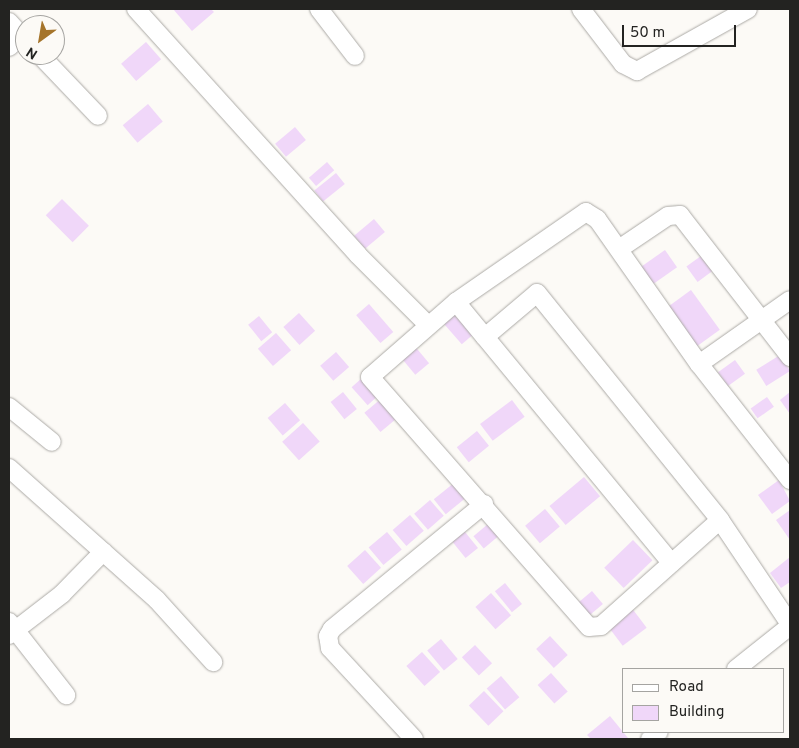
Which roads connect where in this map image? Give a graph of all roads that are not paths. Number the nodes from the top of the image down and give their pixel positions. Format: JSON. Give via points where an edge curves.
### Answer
{"nodes":[{"id":1,"x":136,"y":9,"type":"edge"},
{"id":2,"x":319,"y":9,"type":"edge"},
{"id":3,"x":581,"y":9,"type":"edge"},
{"id":4,"x":748,"y":9,"type":"edge"},
{"id":5,"x":9,"y":22,"type":"edge"},
{"id":6,"x":15,"y":35,"type":"edge"},
{"id":7,"x":355,"y":56,"type":"dead end"},
{"id":8,"x":50,"y":65,"type":"edge"},
{"id":9,"x":98,"y":116,"type":"dead end"},
{"id":10,"x":619,"y":249,"type":"junction"},
{"id":11,"x":790,"y":300,"type":"edge"},
{"id":12,"x":456,"y":302,"type":"junction"},
{"id":13,"x":762,"y":320,"type":"junction"},
{"id":14,"x":428,"y":325,"type":"junction"},
{"id":15,"x":484,"y":337,"type":"junction"},
{"id":16,"x":790,"y":357,"type":"edge"},
{"id":17,"x":699,"y":364,"type":"junction"},
{"id":18,"x":9,"y":407,"type":"edge"},
{"id":19,"x":52,"y":442,"type":"dead end"},
{"id":20,"x":9,"y":468,"type":"edge"},
{"id":21,"x":790,"y":480,"type":"edge"},
{"id":22,"x":484,"y":504,"type":"junction"},
{"id":23,"x":720,"y":520,"type":"junction"},
{"id":24,"x":103,"y":552,"type":"junction"},
{"id":25,"x":671,"y":563,"type":"junction"},
{"id":26,"x":790,"y":625,"type":"edge"},
{"id":27,"x":11,"y":629,"type":"edge"},
{"id":28,"x":213,"y":662,"type":"dead end"},
{"id":29,"x":737,"y":668,"type":"edge"},
{"id":30,"x":66,"y":695,"type":"dead end"},
{"id":31,"x":414,"y":739,"type":"edge"}],
"edges":[{"from":1,"to":14,"type":"street","via":[[314,208]]},
{"from":2,"to":7,"type":"street"},
{"from":3,"to":4,"type":"street","via":[[623,64],[636,71]]},
{"from":5,"to":6,"type":"street"},
{"from":8,"to":9,"type":"street"},
{"from":10,"to":12,"type":"street","via":[[597,219],[586,212]]},
{"from":10,"to":13,"type":"street","via":[[668,216],[680,215]]},
{"from":10,"to":17,"type":"street"},
{"from":11,"to":13,"type":"street"},
{"from":12,"to":14,"type":"street"},
{"from":12,"to":15,"type":"street"},
{"from":13,"to":16,"type":"street"},
{"from":13,"to":17,"type":"street"},
{"from":14,"to":22,"type":"street","via":[[372,374],[371,381]]},
{"from":15,"to":23,"type":"street","via":[[537,293]]},
{"from":15,"to":25,"type":"street"},
{"from":17,"to":21,"type":"street"},
{"from":18,"to":19,"type":"street"},
{"from":20,"to":24,"type":"street"},
{"from":22,"to":25,"type":"street","via":[[589,627],[601,626]]},
{"from":22,"to":31,"type":"street","via":[[332,629],[328,636],[330,648]]},
{"from":23,"to":25,"type":"street"},
{"from":23,"to":26,"type":"street"},
{"from":24,"to":27,"type":"street","via":[[62,594]]},
{"from":24,"to":28,"type":"street","via":[[157,600]]},
{"from":26,"to":29,"type":"street"},
{"from":27,"to":30,"type":"street"}]}
